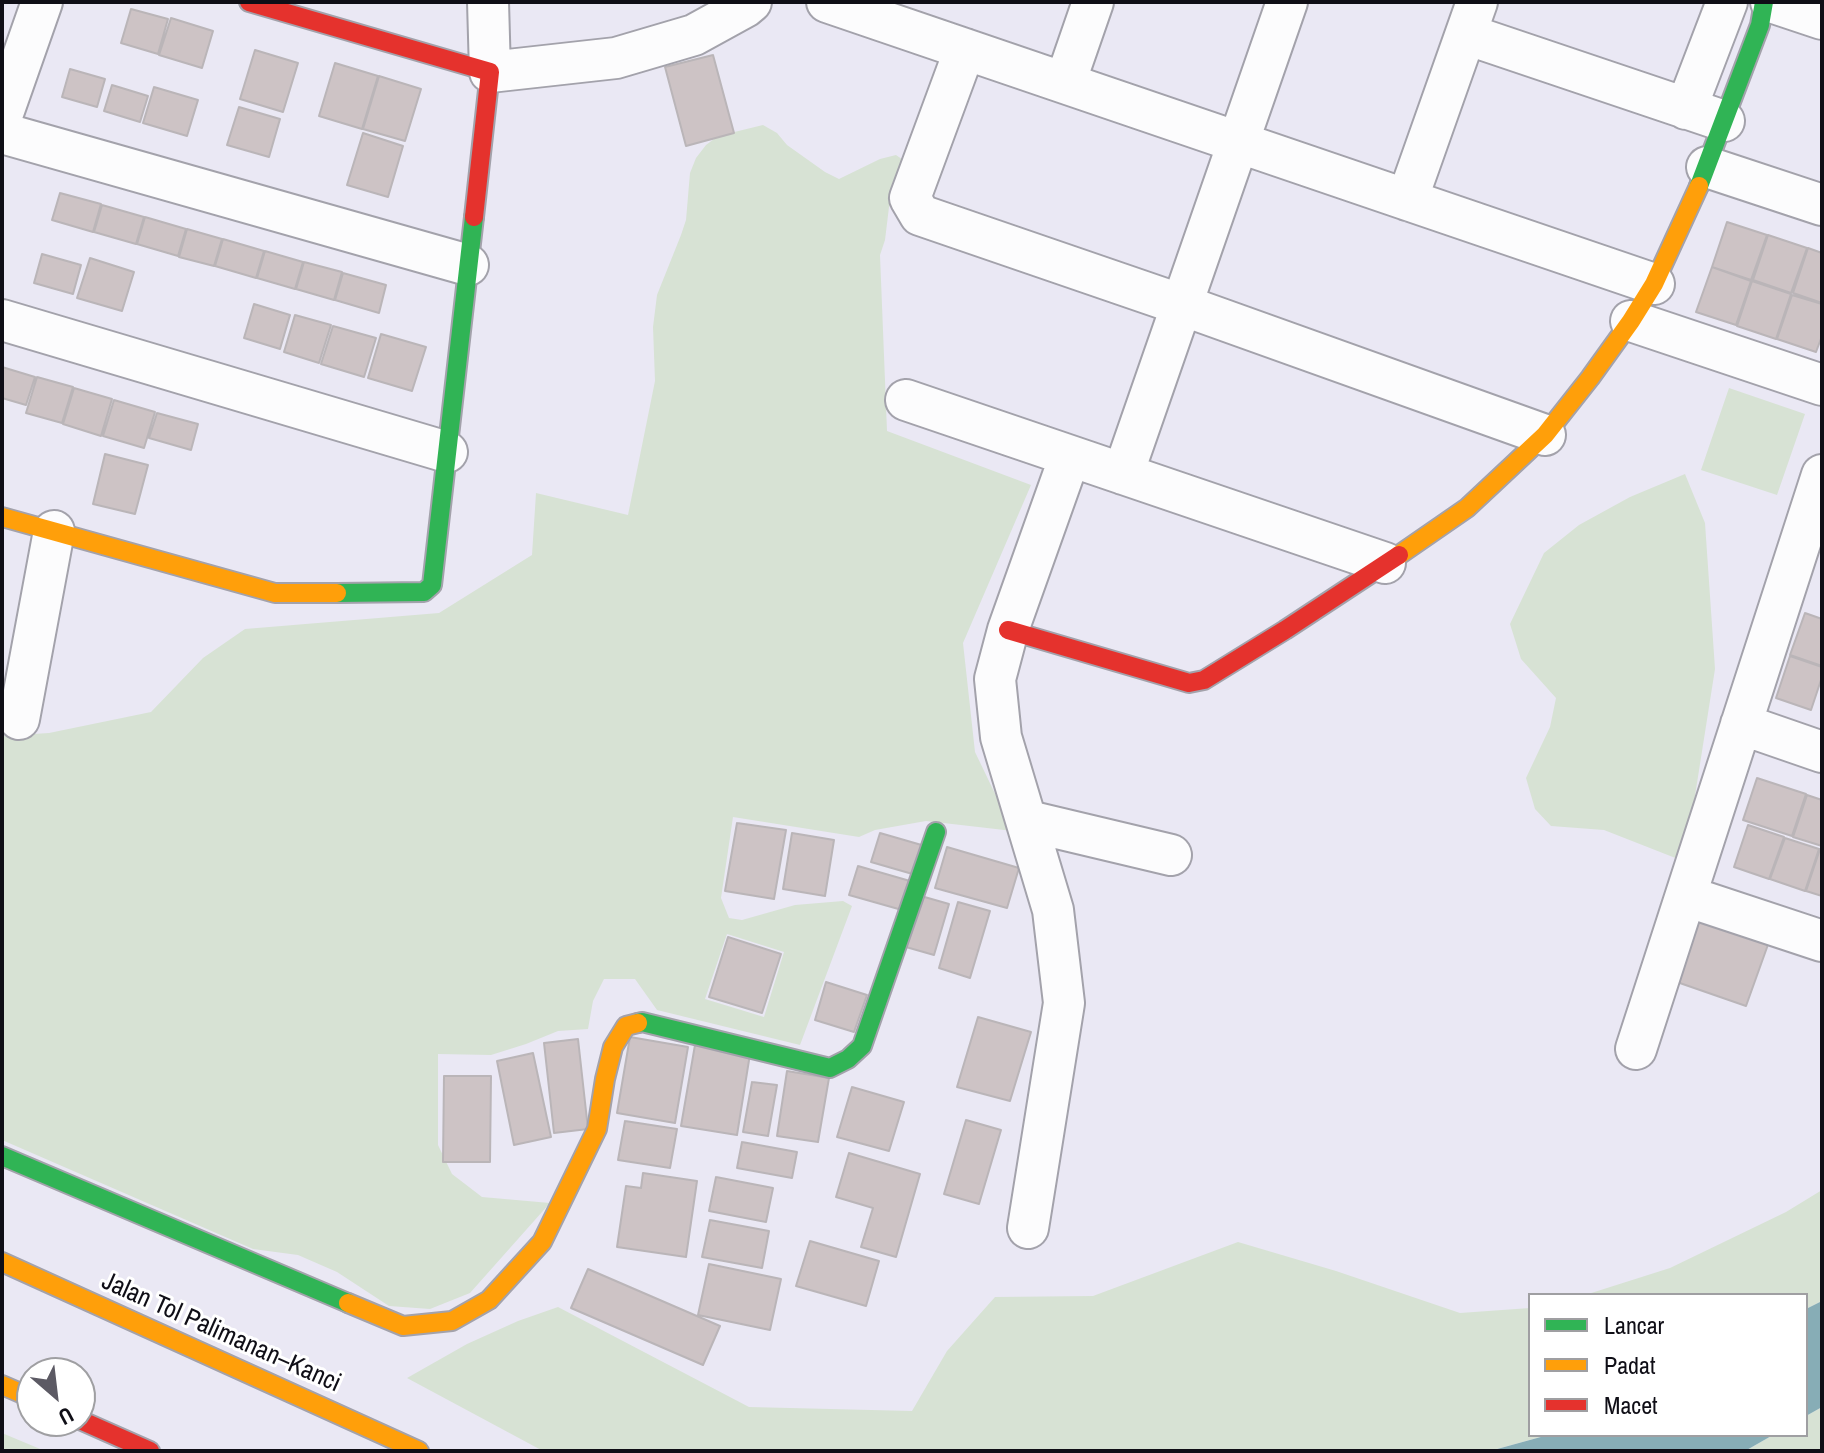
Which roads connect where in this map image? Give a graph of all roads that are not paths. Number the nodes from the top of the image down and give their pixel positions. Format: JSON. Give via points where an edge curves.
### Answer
{"nodes":[{"id":1,"x":42,"y":2,"type":"edge"},
{"id":2,"x":249,"y":2,"type":"edge"},
{"id":3,"x":488,"y":2,"type":"edge"},
{"id":4,"x":751,"y":2,"type":"edge"},
{"id":5,"x":827,"y":2,"type":"edge"},
{"id":6,"x":1093,"y":2,"type":"edge"},
{"id":7,"x":1287,"y":2,"type":"edge"},
{"id":8,"x":1727,"y":2,"type":"edge"},
{"id":9,"x":1764,"y":2,"type":"edge"},
{"id":10,"x":1771,"y":2,"type":"edge"},
{"id":11,"x":1472,"y":18,"type":"edge"},
{"id":12,"x":1822,"y":19,"type":"edge"},
{"id":13,"x":965,"y":49,"type":"junction"},
{"id":14,"x":490,"y":72,"type":"junction"},
{"id":15,"x":1065,"y":83,"type":"junction"},
{"id":16,"x":1686,"y":109,"type":"junction"},
{"id":17,"x":2,"y":116,"type":"edge"},
{"id":18,"x":1724,"y":121,"type":"junction"},
{"id":19,"x":2,"y":133,"type":"edge"},
{"id":20,"x":1239,"y":142,"type":"junction"},
{"id":21,"x":1707,"y":167,"type":"junction"},
{"id":22,"x":1407,"y":200,"type":"junction"},
{"id":23,"x":1822,"y":205,"type":"edge"},
{"id":24,"x":468,"y":265,"type":"junction"},
{"id":25,"x":1654,"y":284,"type":"junction"},
{"id":26,"x":1182,"y":305,"type":"junction"},
{"id":27,"x":2,"y":320,"type":"edge"},
{"id":28,"x":1631,"y":321,"type":"junction"},
{"id":29,"x":1822,"y":385,"type":"edge"},
{"id":30,"x":906,"y":400,"type":"dead end"},
{"id":31,"x":1545,"y":435,"type":"junction"},
{"id":32,"x":447,"y":452,"type":"junction"},
{"id":33,"x":1070,"y":456,"type":"junction"},
{"id":34,"x":1123,"y":474,"type":"junction"},
{"id":35,"x":1822,"y":475,"type":"edge"},
{"id":36,"x":2,"y":517,"type":"edge"},
{"id":37,"x":54,"y":531,"type":"junction"},
{"id":38,"x":1385,"y":563,"type":"junction"},
{"id":39,"x":1808,"y":567,"type":"edge"},
{"id":40,"x":1008,"y":630,"type":"junction"},
{"id":41,"x":19,"y":719,"type":"dead end"},
{"id":42,"x":1741,"y":724,"type":"junction"},
{"id":43,"x":1822,"y":752,"type":"edge"},
{"id":44,"x":1028,"y":821,"type":"junction"},
{"id":45,"x":936,"y":832,"type":"dead end"},
{"id":46,"x":1171,"y":855,"type":"dead end"},
{"id":47,"x":1686,"y":896,"type":"junction"},
{"id":48,"x":1822,"y":941,"type":"edge"},
{"id":49,"x":1636,"y":1049,"type":"dead end"},
{"id":50,"x":2,"y":1156,"type":"edge"},
{"id":51,"x":1028,"y":1228,"type":"dead end"},
{"id":52,"x":2,"y":1262,"type":"edge"},
{"id":53,"x":96,"y":1427,"type":"edge"},
{"id":54,"x":150,"y":1451,"type":"edge"},
{"id":55,"x":419,"y":1451,"type":"edge"}],
"edges":[{"from":1,"to":17,"type":"street"},
{"from":2,"to":14,"type":"main road"},
{"from":3,"to":14,"type":"street"},
{"from":4,"to":14,"type":"street","via":[[694,35],[616,58]]},
{"from":5,"to":13,"type":"street"},
{"from":6,"to":15,"type":"street"},
{"from":7,"to":20,"type":"street"},
{"from":8,"to":16,"type":"street"},
{"from":9,"to":18,"type":"main road"},
{"from":10,"to":12,"type":"street"},
{"from":11,"to":16,"type":"street"},
{"from":11,"to":22,"type":"street"},
{"from":13,"to":15,"type":"street"},
{"from":13,"to":26,"type":"street","via":[[910,198],[920,215]]},
{"from":14,"to":24,"type":"main road"},
{"from":15,"to":20,"type":"street"},
{"from":16,"to":18,"type":"street"},
{"from":18,"to":21,"type":"main road"},
{"from":19,"to":24,"type":"street"},
{"from":20,"to":22,"type":"street"},
{"from":20,"to":26,"type":"street"},
{"from":21,"to":23,"type":"street"},
{"from":21,"to":25,"type":"main road"},
{"from":22,"to":25,"type":"street"},
{"from":24,"to":32,"type":"main road"},
{"from":25,"to":28,"type":"main road"},
{"from":26,"to":31,"type":"street"},
{"from":26,"to":34,"type":"street"},
{"from":27,"to":32,"type":"street"},
{"from":28,"to":29,"type":"street"},
{"from":28,"to":31,"type":"main road"},
{"from":30,"to":33,"type":"street"},
{"from":31,"to":38,"type":"main road","via":[[1467,508]]},
{"from":32,"to":37,"type":"main road","via":[[432,585],[424,592],[275,593]]},
{"from":33,"to":34,"type":"street"},
{"from":33,"to":40,"type":"street"},
{"from":34,"to":38,"type":"street"},
{"from":35,"to":39,"type":"street"},
{"from":36,"to":37,"type":"main road"},
{"from":37,"to":41,"type":"street"},
{"from":38,"to":40,"type":"main road","via":[[1228,666],[1189,683]]},
{"from":39,"to":42,"type":"street"},
{"from":40,"to":44,"type":"street","via":[[995,679],[1001,737]]},
{"from":42,"to":43,"type":"street"},
{"from":42,"to":47,"type":"street"},
{"from":44,"to":46,"type":"street"},
{"from":44,"to":51,"type":"street","via":[[1053,910],[1064,1003]]},
{"from":45,"to":50,"type":"main road","via":[[862,1046],[830,1068],[642,1022],[626,1026],[613,1047],[597,1129],[542,1242],[489,1300],[452,1321],[403,1326]]},
{"from":47,"to":48,"type":"street"},
{"from":47,"to":49,"type":"street"},
{"from":52,"to":55,"type":"main road","name":"Jalan Tol Palimanan–Kanci"},
{"from":53,"to":54,"type":"main road"}]}
